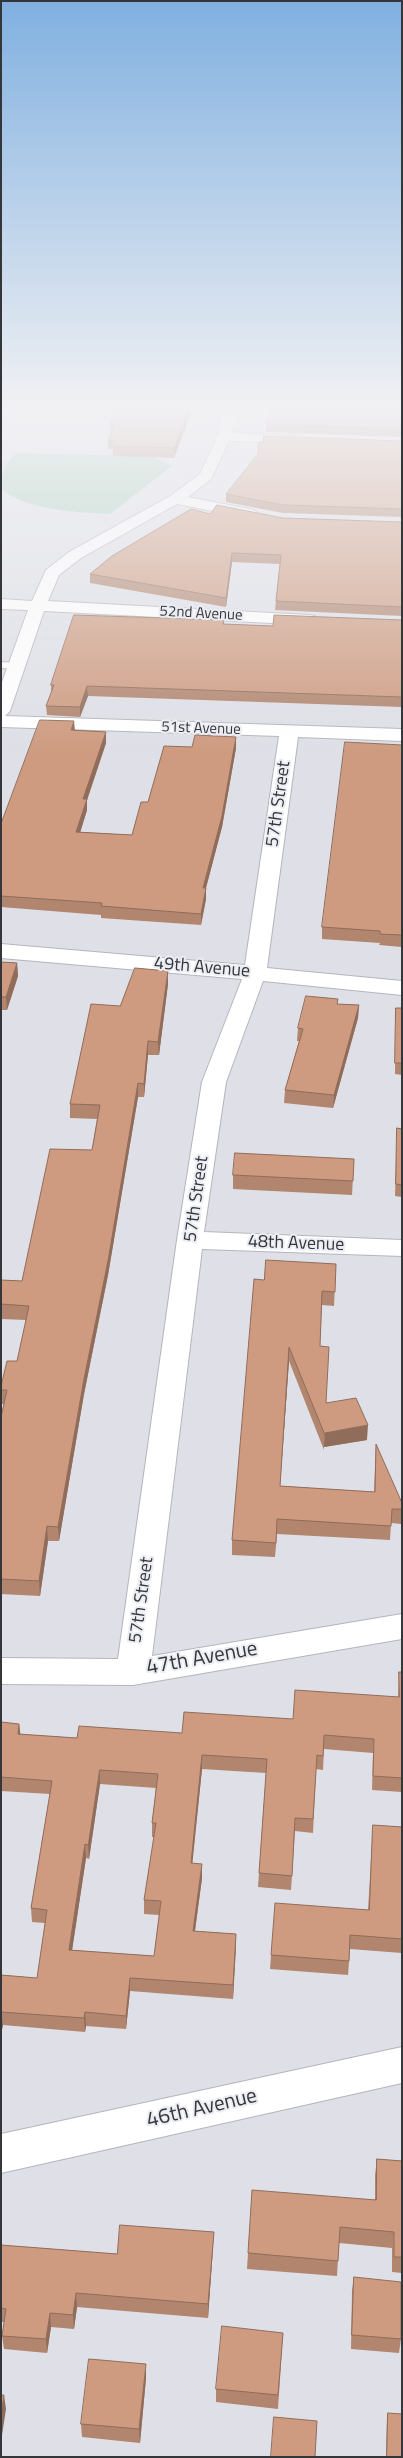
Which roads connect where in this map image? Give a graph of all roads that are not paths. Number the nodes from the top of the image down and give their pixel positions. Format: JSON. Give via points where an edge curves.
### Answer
{"nodes":[{"id":1,"x":134,"y":523,"type":"edge"},
{"id":2,"x":1,"y":604,"type":"edge"},
{"id":3,"x":38,"y":605,"type":"junction"},
{"id":4,"x":326,"y":621,"type":"edge"},
{"id":5,"x":9,"y":665,"type":"edge"},
{"id":6,"x":1,"y":711,"type":"edge"},
{"id":7,"x":1,"y":721,"type":"edge"},
{"id":8,"x":289,"y":732,"type":"junction"},
{"id":9,"x":402,"y":735,"type":"edge"},
{"id":10,"x":1,"y":951,"type":"edge"},
{"id":11,"x":256,"y":973,"type":"junction"},
{"id":12,"x":402,"y":988,"type":"edge"},
{"id":13,"x":190,"y":1240,"type":"junction"},
{"id":14,"x":402,"y":1248,"type":"edge"},
{"id":15,"x":402,"y":1626,"type":"edge"},
{"id":16,"x":1,"y":1671,"type":"edge"},
{"id":17,"x":133,"y":1672,"type":"junction"},
{"id":18,"x":402,"y":2064,"type":"edge"},
{"id":19,"x":1,"y":2154,"type":"edge"}],
"edges":[{"from":1,"to":3,"type":"street","via":[[75,555],[52,572]]},
{"from":2,"to":3,"type":"street","name":"52nd Avenue"},
{"from":3,"to":4,"type":"street","name":"52nd Avenue"},
{"from":3,"to":5,"type":"street"},
{"from":5,"to":6,"type":"street"},
{"from":7,"to":8,"type":"street","name":"51st Avenue"},
{"from":8,"to":9,"type":"street","name":"51st Avenue"},
{"from":8,"to":11,"type":"street","name":"57th Street"},
{"from":10,"to":11,"type":"street","name":"49th Avenue"},
{"from":11,"to":12,"type":"street","name":"49th Avenue"},
{"from":11,"to":13,"type":"street","name":"57th Street","via":[[214,1082]]},
{"from":13,"to":14,"type":"street","name":"48th Avenue"},
{"from":13,"to":17,"type":"street","name":"57th Street"},
{"from":15,"to":17,"type":"street","name":"47th Avenue"},
{"from":16,"to":17,"type":"street","name":"47th Avenue"},
{"from":18,"to":19,"type":"street","name":"46th Avenue"}]}
